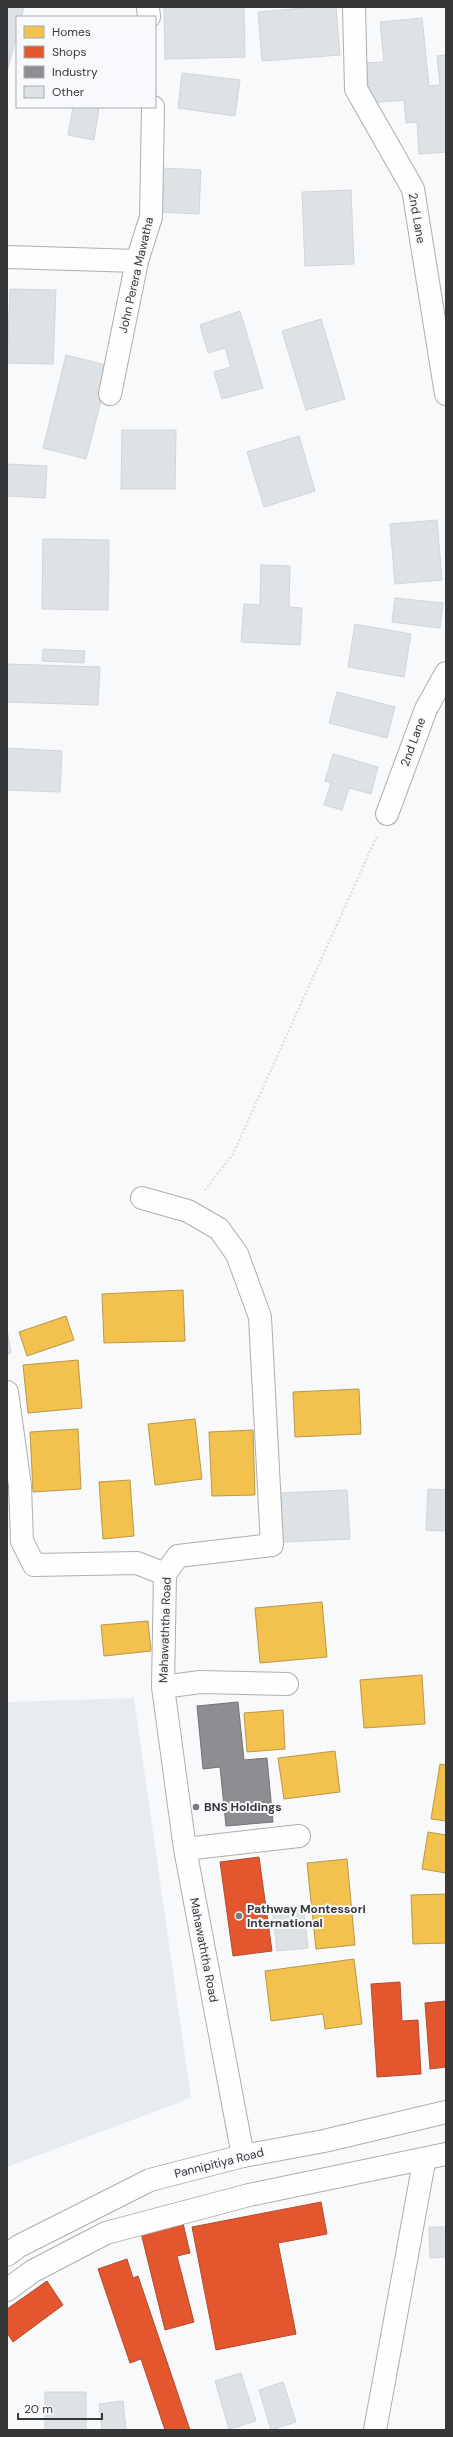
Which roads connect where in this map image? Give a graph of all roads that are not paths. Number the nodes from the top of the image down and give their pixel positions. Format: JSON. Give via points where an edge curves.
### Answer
{"nodes":[{"id":1,"x":354,"y":7,"type":"edge"},
{"id":2,"x":153,"y":108,"type":"edge"},
{"id":3,"x":7,"y":257,"type":"edge"},
{"id":4,"x":137,"y":261,"type":"junction"},
{"id":5,"x":110,"y":394,"type":"dead end"},
{"id":6,"x":446,"y":394,"type":"edge"},
{"id":7,"x":446,"y":673,"type":"edge"},
{"id":8,"x":387,"y":814,"type":"road end"},
{"id":9,"x":142,"y":1198,"type":"dead end"},
{"id":10,"x":7,"y":1392,"type":"edge"},
{"id":11,"x":13,"y":1487,"type":"edge"},
{"id":12,"x":165,"y":1574,"type":"junction"},
{"id":13,"x":287,"y":1684,"type":"dead end"},
{"id":14,"x":163,"y":1688,"type":"junction"},
{"id":15,"x":299,"y":1836,"type":"dead end"},
{"id":16,"x":185,"y":1849,"type":"junction"},
{"id":17,"x":446,"y":2112,"type":"edge"},
{"id":18,"x":243,"y":2156,"type":"junction"},
{"id":19,"x":439,"y":2158,"type":"edge"},
{"id":20,"x":7,"y":2255,"type":"edge"},
{"id":21,"x":7,"y":2290,"type":"edge"},
{"id":22,"x":375,"y":2430,"type":"edge"}],
"edges":[{"from":1,"to":6,"type":"street","name":"2nd Lane","via":[[356,89],[413,189]]},
{"from":2,"to":4,"type":"street","name":"John Perera Mawatha","via":[[151,217]]},
{"from":3,"to":4,"type":"street"},
{"from":4,"to":5,"type":"street","name":"John Perera Mawatha"},
{"from":7,"to":8,"type":"street","name":"2nd Lane","via":[[426,709]]},
{"from":9,"to":12,"type":"street","name":"Mahawaththa Road","via":[[188,1211],[219,1229],[237,1254],[260,1317],[272,1545],[178,1556]]},
{"from":10,"to":11,"type":"street"},
{"from":11,"to":12,"type":"street","via":[[22,1541],[34,1566],[137,1563]]},
{"from":12,"to":14,"type":"street","name":"Mahawaththa Road"},
{"from":13,"to":14,"type":"street","via":[[200,1682]]},
{"from":14,"to":16,"type":"street","name":"Mahawaththa Road"},
{"from":15,"to":16,"type":"street"},
{"from":16,"to":18,"type":"street","name":"Mahawaththa Road"},
{"from":17,"to":18,"type":"street","name":"Pannipitiya Road","via":[[324,2141]]},
{"from":18,"to":20,"type":"street","name":"Pannipitiya Road","via":[[150,2180]]},
{"from":19,"to":21,"type":"street","via":[[368,2169],[249,2195],[106,2233],[33,2271]]},
{"from":19,"to":22,"type":"street"}]}
